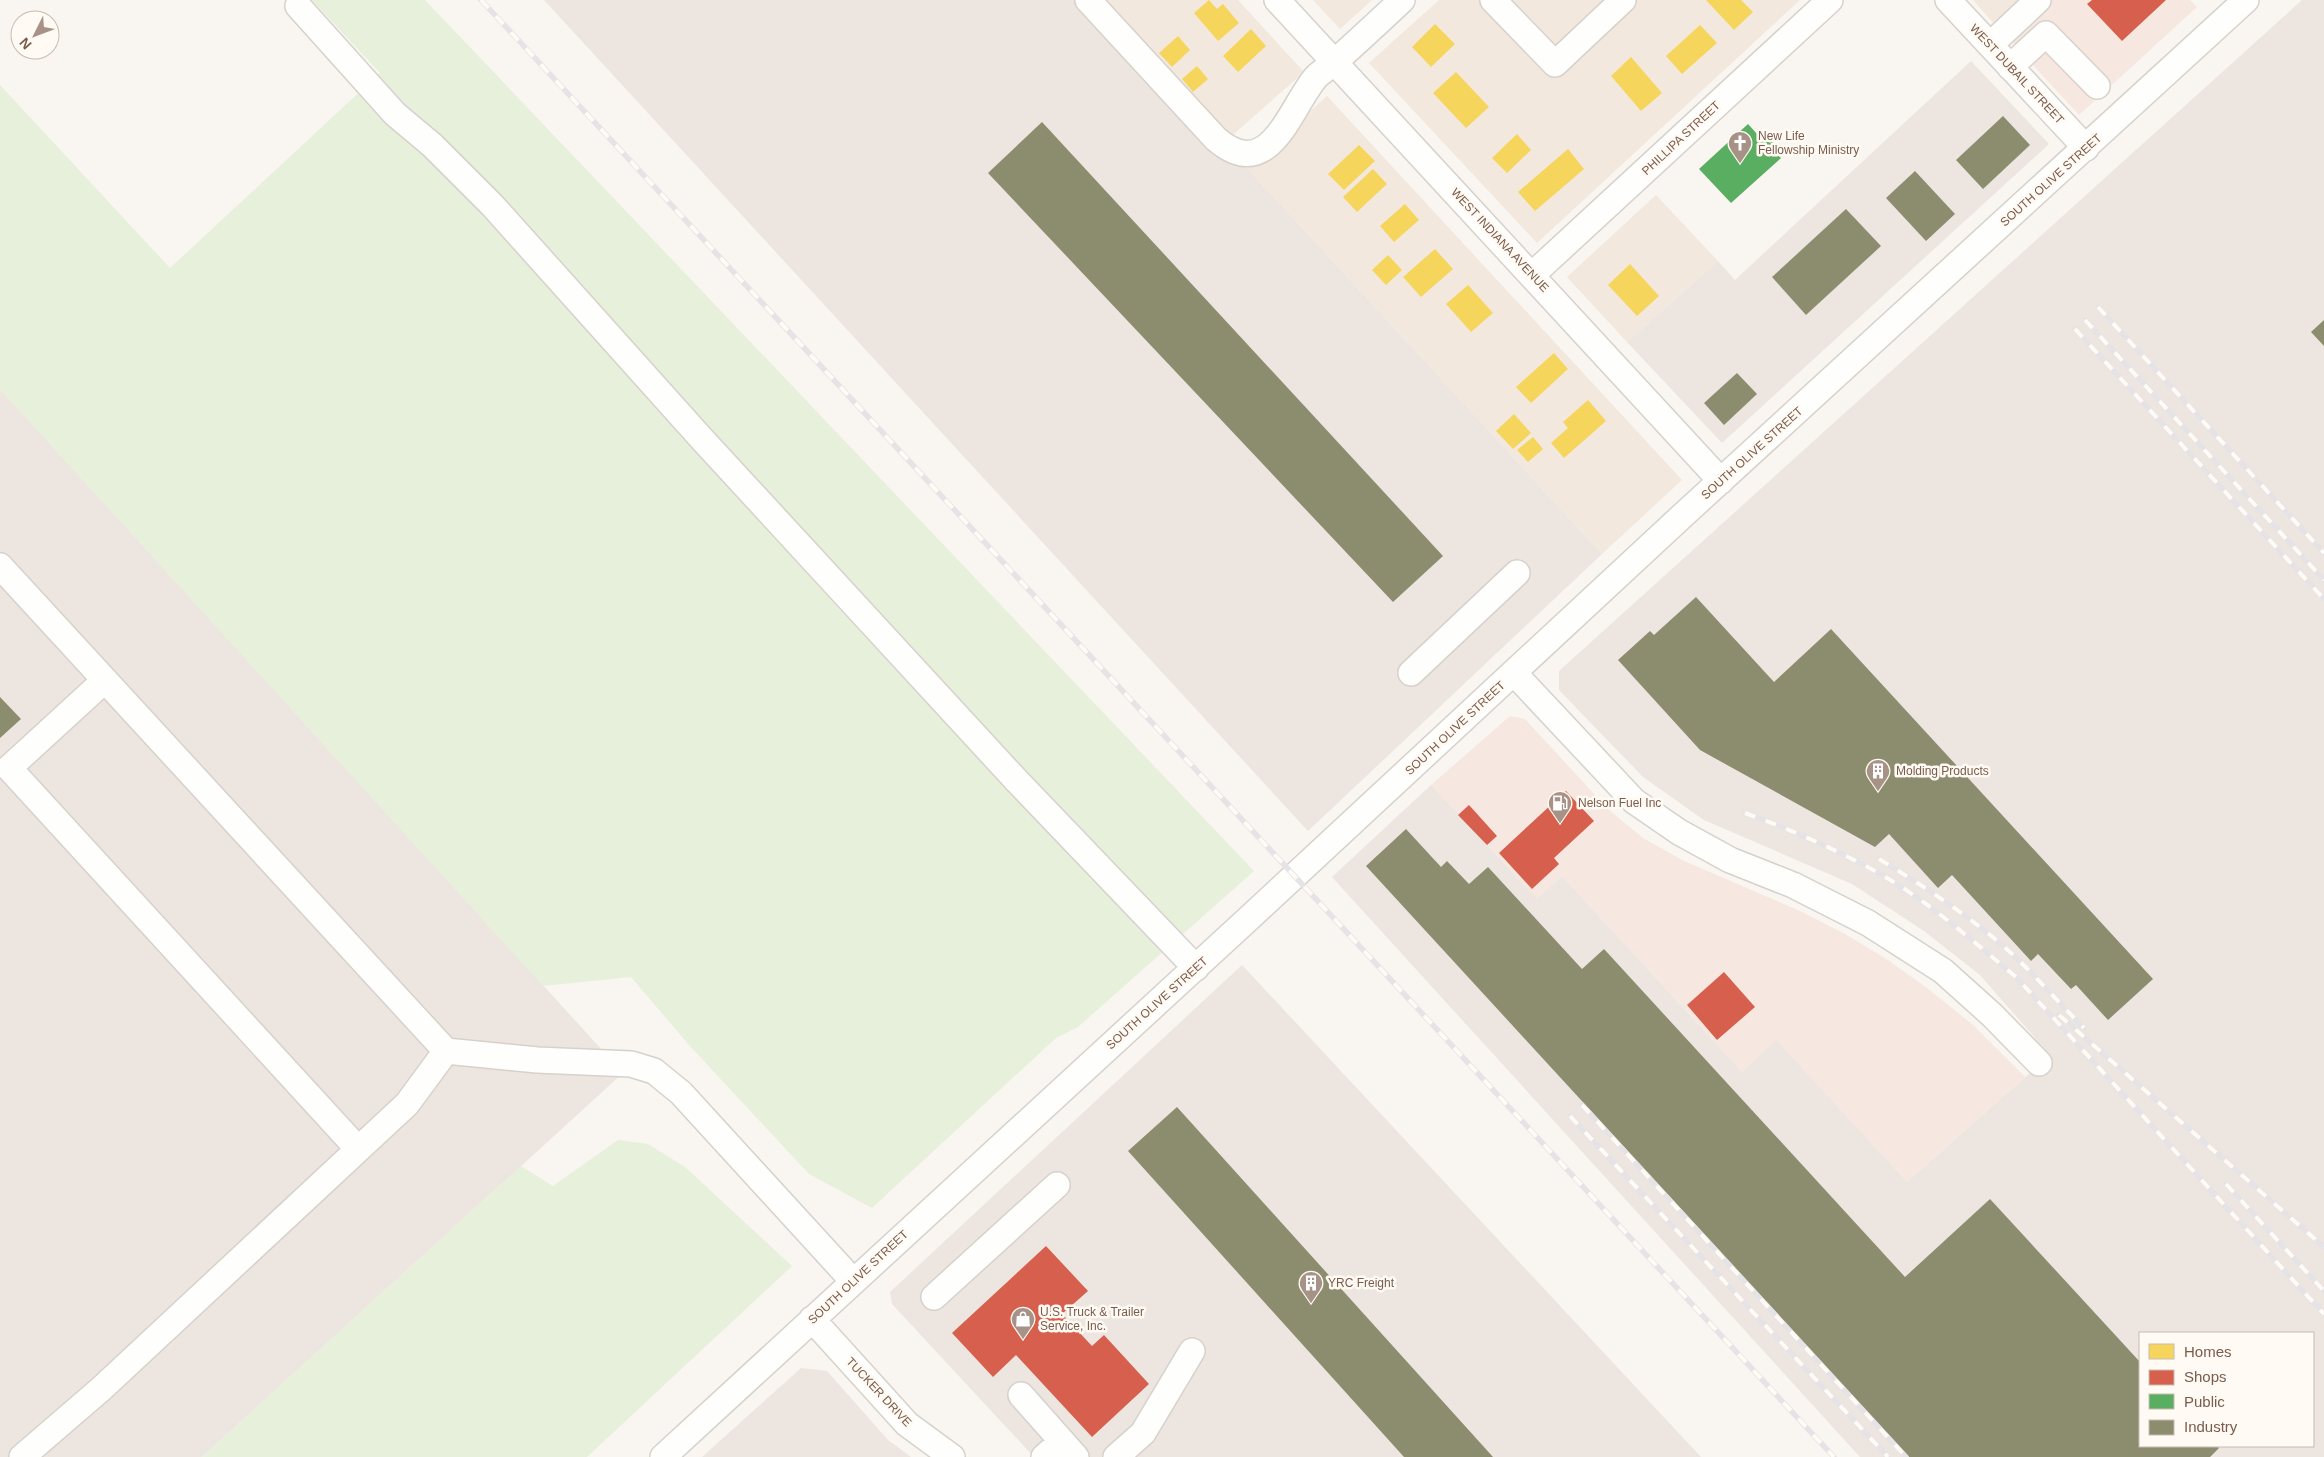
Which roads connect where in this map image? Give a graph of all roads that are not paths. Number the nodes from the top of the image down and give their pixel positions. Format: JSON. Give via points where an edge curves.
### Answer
{"nodes":[{"id":1,"x":1088,"y":0,"type":"edge"},
{"id":2,"x":1277,"y":0,"type":"edge"},
{"id":3,"x":1402,"y":0,"type":"edge"},
{"id":4,"x":1493,"y":0,"type":"edge"},
{"id":5,"x":1623,"y":0,"type":"edge"},
{"id":6,"x":1830,"y":0,"type":"edge"},
{"id":7,"x":1948,"y":0,"type":"edge"},
{"id":8,"x":2038,"y":0,"type":"edge"},
{"id":9,"x":2246,"y":0,"type":"edge"},
{"id":10,"x":298,"y":6,"type":"dead end"},
{"id":11,"x":1990,"y":45,"type":"junction"},
{"id":12,"x":1335,"y":62,"type":"junction"},
{"id":13,"x":2010,"y":67,"type":"junction"},
{"id":14,"x":2097,"y":86,"type":"dead end"},
{"id":15,"x":2086,"y":148,"type":"junction"},
{"id":16,"x":1532,"y":275,"type":"junction"},
{"id":17,"x":1721,"y":481,"type":"junction"},
{"id":18,"x":0,"y":566,"type":"edge"},
{"id":19,"x":1517,"y":573,"type":"dead end"},
{"id":20,"x":1411,"y":673,"type":"dead end"},
{"id":21,"x":1514,"y":673,"type":"junction"},
{"id":22,"x":105,"y":680,"type":"junction"},
{"id":23,"x":1196,"y":968,"type":"junction"},
{"id":24,"x":446,"y":1051,"type":"junction"},
{"id":25,"x":2039,"y":1063,"type":"dead end"},
{"id":26,"x":358,"y":1149,"type":"junction"},
{"id":27,"x":1057,"y":1185,"type":"dead end"},
{"id":28,"x":853,"y":1281,"type":"junction"},
{"id":29,"x":934,"y":1298,"type":"dead end"},
{"id":30,"x":812,"y":1319,"type":"junction"},
{"id":31,"x":1192,"y":1351,"type":"dead end"},
{"id":32,"x":1021,"y":1395,"type":"dead end"},
{"id":33,"x":1061,"y":1452,"type":"edge"},
{"id":34,"x":22,"y":1457,"type":"edge"},
{"id":35,"x":663,"y":1457,"type":"edge"},
{"id":36,"x":952,"y":1457,"type":"edge"},
{"id":37,"x":1116,"y":1457,"type":"edge"}],
"edges":[{"from":1,"to":12,"type":"street","via":[[1216,138],[1229,149],[1243,154],[1256,152],[1276,137],[1317,77]]},
{"from":2,"to":12,"type":"street","name":"WEST INDIANA AVENUE"},
{"from":3,"to":12,"type":"street"},
{"from":4,"to":5,"type":"street","via":[[1555,64]]},
{"from":6,"to":16,"type":"street","name":"PHILLIPA STREET"},
{"from":7,"to":11,"type":"street","name":"WEST DUBAIL STREET"},
{"from":8,"to":11,"type":"street"},
{"from":9,"to":15,"type":"street","name":"SOUTH OLIVE STREET"},
{"from":10,"to":23,"type":"street","via":[[395,114],[432,145],[493,206],[701,438],[1017,781]]},
{"from":11,"to":13,"type":"street","name":"WEST DUBAIL STREET"},
{"from":12,"to":16,"type":"street","name":"WEST INDIANA AVENUE"},
{"from":13,"to":14,"type":"street","via":[[2046,34]]},
{"from":13,"to":15,"type":"street","name":"WEST DUBAIL STREET"},
{"from":15,"to":17,"type":"street","name":"SOUTH OLIVE STREET"},
{"from":16,"to":17,"type":"street","name":"WEST INDIANA AVENUE"},
{"from":17,"to":21,"type":"street","name":"SOUTH OLIVE STREET"},
{"from":18,"to":22,"type":"street"},
{"from":19,"to":20,"type":"street"},
{"from":21,"to":23,"type":"street","name":"SOUTH OLIVE STREET"},
{"from":21,"to":25,"type":"street","via":[[1634,801],[1679,832],[1730,860],[1792,885],[1868,923],[1934,966],[1992,1015]]},
{"from":22,"to":24,"type":"street"},
{"from":22,"to":26,"type":"street","via":[[9,768]]},
{"from":23,"to":28,"type":"street","name":"SOUTH OLIVE STREET"},
{"from":24,"to":26,"type":"street","via":[[407,1104]]},
{"from":24,"to":28,"type":"street","via":[[537,1060],[631,1064],[654,1071],[681,1093]]},
{"from":26,"to":34,"type":"street","via":[[101,1389]]},
{"from":27,"to":29,"type":"street"},
{"from":28,"to":30,"type":"street","name":"SOUTH OLIVE STREET"},
{"from":30,"to":35,"type":"street","name":"SOUTH OLIVE STREET"},
{"from":30,"to":36,"type":"street","name":"TUCKER DRIVE","via":[[907,1424]]},
{"from":31,"to":37,"type":"street","via":[[1143,1433]]},
{"from":32,"to":33,"type":"street"}]}
